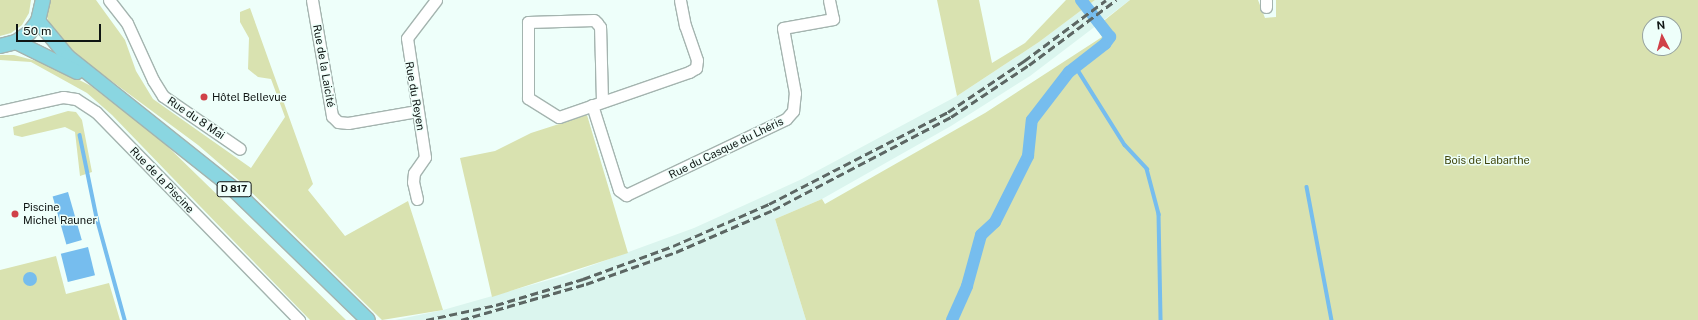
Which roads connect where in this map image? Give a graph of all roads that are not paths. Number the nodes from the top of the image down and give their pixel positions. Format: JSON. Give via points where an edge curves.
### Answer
{"nodes":[{"id":1,"x":43,"y":0,"type":"edge"},
{"id":2,"x":109,"y":0,"type":"edge"},
{"id":3,"x":312,"y":0,"type":"edge"},
{"id":4,"x":436,"y":0,"type":"edge"},
{"id":5,"x":680,"y":0,"type":"edge"},
{"id":6,"x":829,"y":0,"type":"edge"},
{"id":7,"x":38,"y":21,"type":"junction"},
{"id":8,"x":16,"y":42,"type":"junction"},
{"id":9,"x":0,"y":46,"type":"edge"},
{"id":10,"x":105,"y":87,"type":"junction"},
{"id":11,"x":597,"y":103,"type":"junction"},
{"id":12,"x":0,"y":111,"type":"edge"},
{"id":13,"x":417,"y":111,"type":"junction"},
{"id":14,"x":240,"y":149,"type":"dead end"},
{"id":15,"x":418,"y":199,"type":"dead end"},
{"id":16,"x":298,"y":320,"type":"edge"},
{"id":17,"x":368,"y":320,"type":"edge"}],
"edges":[{"from":1,"to":7,"type":"main road"},
{"from":2,"to":14,"type":"street","name":"Rue du 8 Mai","via":[[127,23],[163,96]]},
{"from":3,"to":13,"type":"street","name":"Rue de la Laicité","via":[[332,116],[338,122],[348,123]]},
{"from":4,"to":13,"type":"street","name":"Rue du Reyen","via":[[406,38]]},
{"from":5,"to":11,"type":"street","via":[[684,26],[697,60],[696,68]]},
{"from":6,"to":11,"type":"street","name":"Rue du Casque du Lhéris","via":[[833,19],[783,28],[795,93],[793,110],[786,120],[626,195],[619,190]]},
{"from":7,"to":8,"type":"main road","via":[[29,33]]},
{"from":7,"to":10,"type":"main road","number":"D 817","via":[[68,57]]},
{"from":8,"to":9,"type":"main road"},
{"from":8,"to":10,"type":"main road","number":"D 817"},
{"from":10,"to":17,"type":"main road","number":"D 817","via":[[230,186]]},
{"from":11,"to":11,"type":"street","via":[[559,117],[528,98],[526,24],[531,20],[594,20],[597,23],[600,27]]},
{"from":12,"to":16,"type":"street","name":"Rue de la Piscine","via":[[63,97],[76,99],[96,112]]},
{"from":13,"to":15,"type":"street","name":"Rue du Reyen","via":[[425,157],[414,173],[413,182]]}]}
